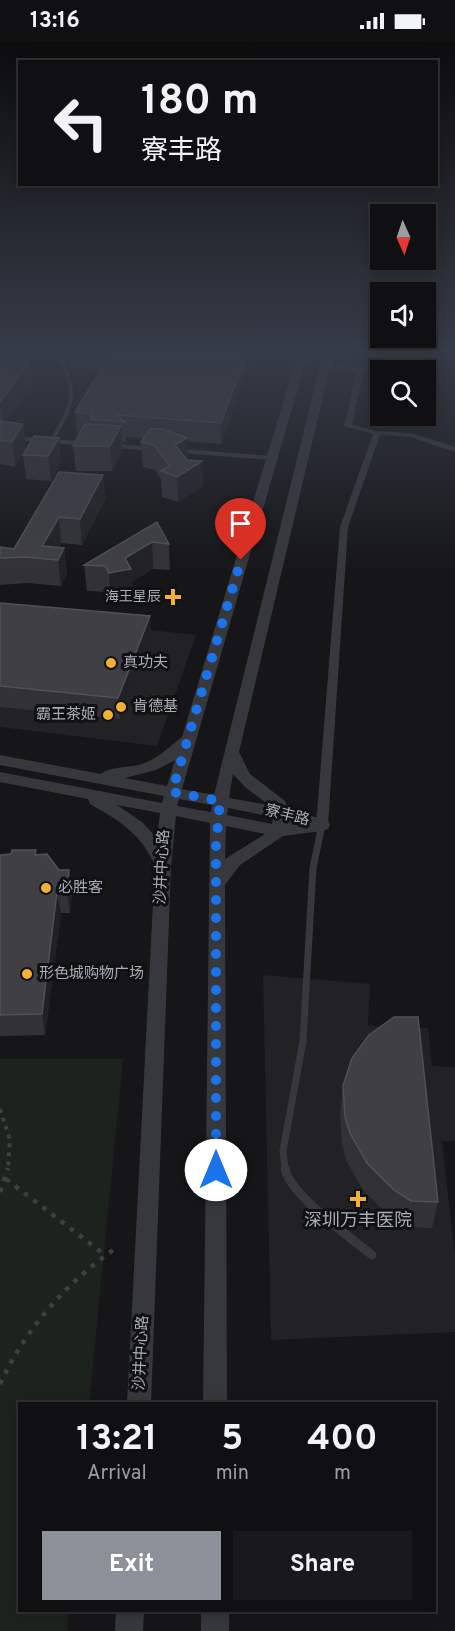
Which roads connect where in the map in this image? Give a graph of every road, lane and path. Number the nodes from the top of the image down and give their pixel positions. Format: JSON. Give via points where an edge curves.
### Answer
{"nodes":[{"id":1,"x":62,"y":424,"type":"edge"},
{"id":2,"x":282,"y":424,"type":"edge"},
{"id":3,"x":311,"y":424,"type":"edge"},
{"id":4,"x":348,"y":424,"type":"edge"},
{"id":5,"x":377,"y":433,"type":"junction"},
{"id":6,"x":0,"y":437,"type":"edge"},
{"id":7,"x":51,"y":441,"type":"junction"},
{"id":8,"x":455,"y":450,"type":"edge"},
{"id":9,"x":272,"y":458,"type":"junction"},
{"id":10,"x":188,"y":738,"type":"junction"},
{"id":11,"x":231,"y":752,"type":"junction"},
{"id":12,"x":0,"y":760,"type":"edge"},
{"id":13,"x":81,"y":775,"type":"junction"},
{"id":14,"x":0,"y":777,"type":"edge"},
{"id":15,"x":76,"y":792,"type":"junction"},
{"id":16,"x":172,"y":792,"type":"junction"},
{"id":17,"x":220,"y":801,"type":"junction"},
{"id":18,"x":168,"y":810,"type":"junction"},
{"id":19,"x":282,"y":813,"type":"junction"},
{"id":20,"x":218,"y":820,"type":"junction"},
{"id":21,"x":322,"y":825,"type":"junction"},
{"id":22,"x":279,"y":831,"type":"junction"},
{"id":23,"x":163,"y":866,"type":"junction"},
{"id":24,"x":216,"y":888,"type":"junction"},
{"id":25,"x":0,"y":1109,"type":"edge"},
{"id":26,"x":6,"y":1179,"type":"junction"},
{"id":27,"x":0,"y":1191,"type":"edge"},
{"id":28,"x":116,"y":1248,"type":"dead end"},
{"id":29,"x":105,"y":1255,"type":"junction"},
{"id":30,"x":372,"y":1255,"type":"dead end"},
{"id":31,"x":0,"y":1384,"type":"edge"},
{"id":32,"x":139,"y":1402,"type":"edge"},
{"id":33,"x":215,"y":1402,"type":"edge"},
{"id":34,"x":130,"y":1612,"type":"edge"},
{"id":35,"x":215,"y":1612,"type":"edge"},
{"id":36,"x":129,"y":1631,"type":"edge"},
{"id":37,"x":215,"y":1631,"type":"edge"}],
"edges":[{"from":1,"to":7,"type":"lane"},
{"from":2,"to":9,"type":"street","name":"沙井中心路"},
{"from":3,"to":11,"type":"street"},
{"from":4,"to":5,"type":"street"},
{"from":5,"to":8,"type":"street","via":[[411,435]]},
{"from":5,"to":21,"type":"street","via":[[344,527]]},
{"from":6,"to":7,"type":"street"},
{"from":7,"to":9,"type":"street"},
{"from":9,"to":10,"type":"street","name":"沙井中心路"},
{"from":10,"to":13,"type":"street","via":[[175,753],[140,770]]},
{"from":10,"to":16,"type":"street","name":"沙井中心路"},
{"from":11,"to":17,"type":"street"},
{"from":11,"to":19,"type":"street","via":[[246,781],[279,805]]},
{"from":12,"to":13,"type":"street","name":"寮丰路"},
{"from":13,"to":16,"type":"street","name":"寮丰路"},
{"from":14,"to":15,"type":"street","name":"寮丰路"},
{"from":15,"to":18,"type":"street","name":"寮丰路"},
{"from":15,"to":23,"type":"street","via":[[108,806],[142,831],[157,848]]},
{"from":16,"to":17,"type":"street","name":"寮丰路"},
{"from":16,"to":18,"type":"street","name":"沙井中心路"},
{"from":17,"to":19,"type":"street","name":"寮丰路"},
{"from":17,"to":20,"type":"street"},
{"from":18,"to":20,"type":"street","name":"寮丰路"},
{"from":18,"to":23,"type":"street","name":"沙井中心路"},
{"from":19,"to":21,"type":"street","name":"寮丰路"},
{"from":19,"to":22,"type":"street"},
{"from":20,"to":22,"type":"street","name":"寮丰路"},
{"from":20,"to":24,"type":"street"},
{"from":21,"to":22,"type":"street","name":"寮丰路"},
{"from":21,"to":30,"type":"lane","via":[[313,868],[303,1041],[284,1151],[286,1174],[306,1200]]},
{"from":22,"to":24,"type":"street","via":[[237,857]]},
{"from":23,"to":32,"type":"street","name":"沙井中心路"},
{"from":24,"to":33,"type":"street"},
{"from":25,"to":26,"type":"path","via":[[8,1125],[12,1151]]},
{"from":26,"to":27,"type":"path"},
{"from":26,"to":29,"type":"path"},
{"from":28,"to":29,"type":"path"},
{"from":29,"to":31,"type":"path","via":[[66,1289],[32,1329]]},
{"from":34,"to":36,"type":"street"},
{"from":35,"to":37,"type":"street"}]}
